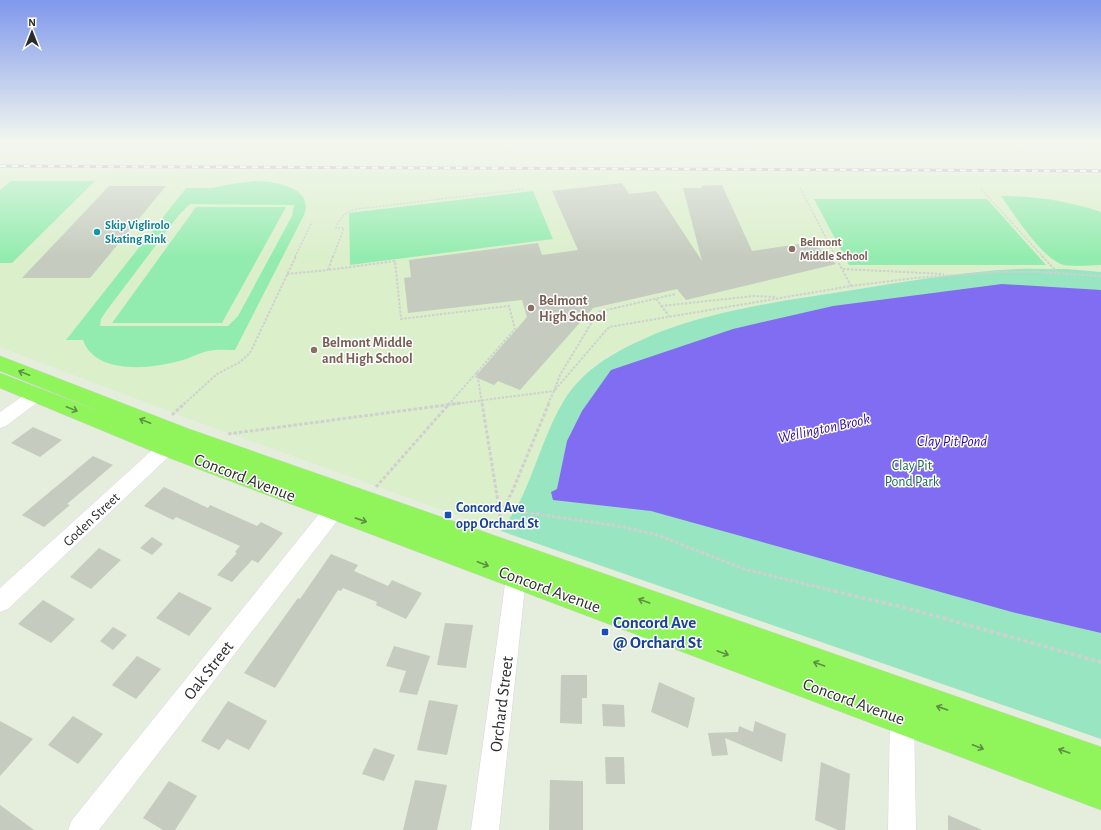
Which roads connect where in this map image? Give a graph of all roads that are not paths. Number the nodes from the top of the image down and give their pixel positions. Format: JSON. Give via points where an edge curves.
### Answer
{"nodes":[{"id":1,"x":0,"y":363,"type":"edge"},
{"id":2,"x":0,"y":380,"type":"edge"},
{"id":3,"x":36,"y":394,"type":"junction"},
{"id":4,"x":0,"y":421,"type":"edge"},
{"id":5,"x":173,"y":433,"type":"junction"},
{"id":6,"x":334,"y":510,"type":"junction"},
{"id":7,"x":516,"y":577,"type":"junction"},
{"id":8,"x":0,"y":602,"type":"edge"},
{"id":9,"x":902,"y":706,"type":"junction"},
{"id":10,"x":1101,"y":764,"type":"edge"},
{"id":11,"x":1101,"y":793,"type":"edge"},
{"id":12,"x":82,"y":830,"type":"edge"},
{"id":13,"x":486,"y":830,"type":"edge"},
{"id":14,"x":902,"y":830,"type":"edge"}],
"edges":[{"from":5,"to":1,"type":"main road","name":"Concord Avenue","one_way":true},
{"from":2,"to":3,"type":"main road","name":"Concord Avenue"},
{"from":3,"to":4,"type":"street"},
{"from":3,"to":5,"type":"main road","name":"Concord Avenue","one_way":true},
{"from":5,"to":6,"type":"main road","name":"Concord Avenue"},
{"from":5,"to":8,"type":"street","name":"Goden Street"},
{"from":9,"to":5,"type":"main road","name":"Concord Avenue","one_way":true},
{"from":6,"to":7,"type":"main road","name":"Concord Avenue","one_way":true},
{"from":6,"to":12,"type":"street","name":"Oak Street"},
{"from":7,"to":9,"type":"main road","name":"Concord Avenue","one_way":true},
{"from":7,"to":13,"type":"street","name":"Orchard Street"},
{"from":10,"to":9,"type":"main road","name":"Concord Avenue","one_way":true},
{"from":9,"to":11,"type":"main road","name":"Concord Avenue","one_way":true},
{"from":9,"to":14,"type":"street"}]}
